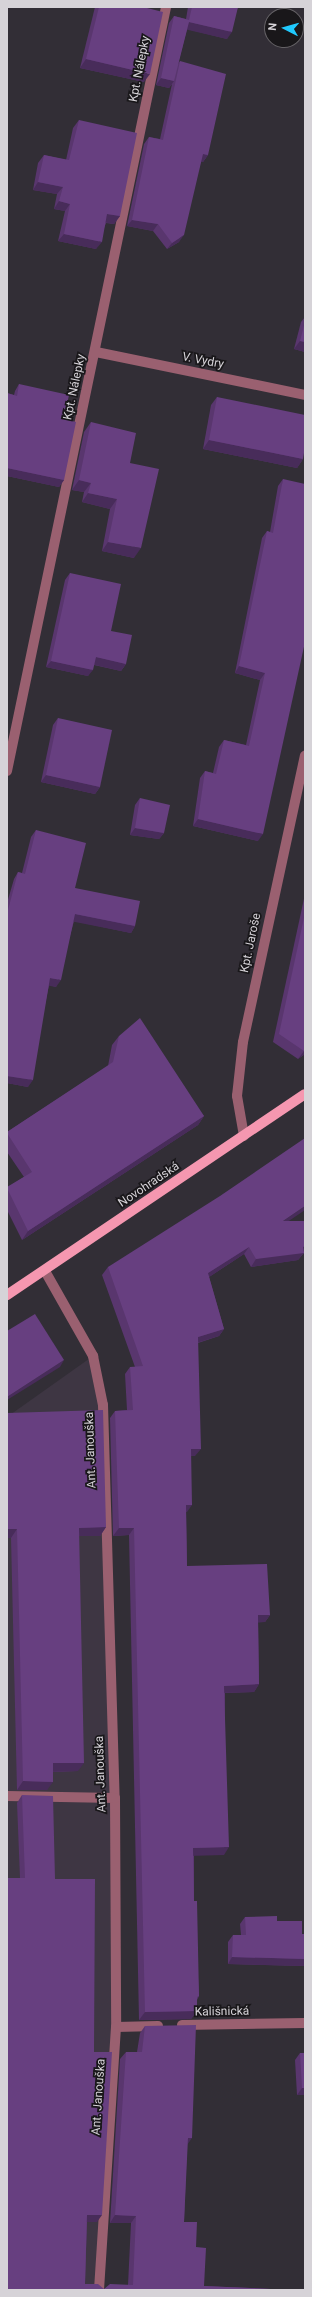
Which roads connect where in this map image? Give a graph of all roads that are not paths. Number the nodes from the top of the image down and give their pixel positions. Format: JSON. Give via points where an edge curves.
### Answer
{"nodes":[{"id":1,"x":166,"y":7,"type":"edge"},
{"id":2,"x":96,"y":352,"type":"junction"},
{"id":3,"x":305,"y":395,"type":"edge"},
{"id":4,"x":305,"y":756,"type":"edge"},
{"id":5,"x":7,"y":771,"type":"edge"},
{"id":6,"x":305,"y":1094,"type":"edge"},
{"id":7,"x":244,"y":1136,"type":"junction"},
{"id":8,"x":45,"y":1271,"type":"junction"},
{"id":9,"x":7,"y":1295,"type":"edge"},
{"id":10,"x":7,"y":1796,"type":"edge"},
{"id":11,"x":115,"y":1798,"type":"junction"},
{"id":12,"x":305,"y":2023,"type":"edge"},
{"id":13,"x":116,"y":2027,"type":"junction"},
{"id":14,"x":99,"y":2290,"type":"edge"}],
"edges":[{"from":1,"to":2,"type":"street","name":"Kpt. Nálepky"},
{"from":2,"to":3,"type":"street","name":"V. Vydry"},
{"from":2,"to":5,"type":"street","name":"Kpt. Nálepky"},
{"from":4,"to":7,"type":"street","name":"Kpt. Jaroše","via":[[243,1042],[237,1096]]},
{"from":6,"to":7,"type":"main road","name":"Novohradská"},
{"from":7,"to":8,"type":"main road","name":"Novohradská"},
{"from":8,"to":9,"type":"main road","name":"Novohradská"},
{"from":8,"to":11,"type":"street","name":"Ant. Janouška","via":[[93,1356],[103,1406]]},
{"from":10,"to":11,"type":"street"},
{"from":11,"to":13,"type":"street","name":"Ant. Janouška"},
{"from":12,"to":13,"type":"street","name":"Kališnická"},
{"from":13,"to":14,"type":"street","name":"Ant. Janouška"}]}
